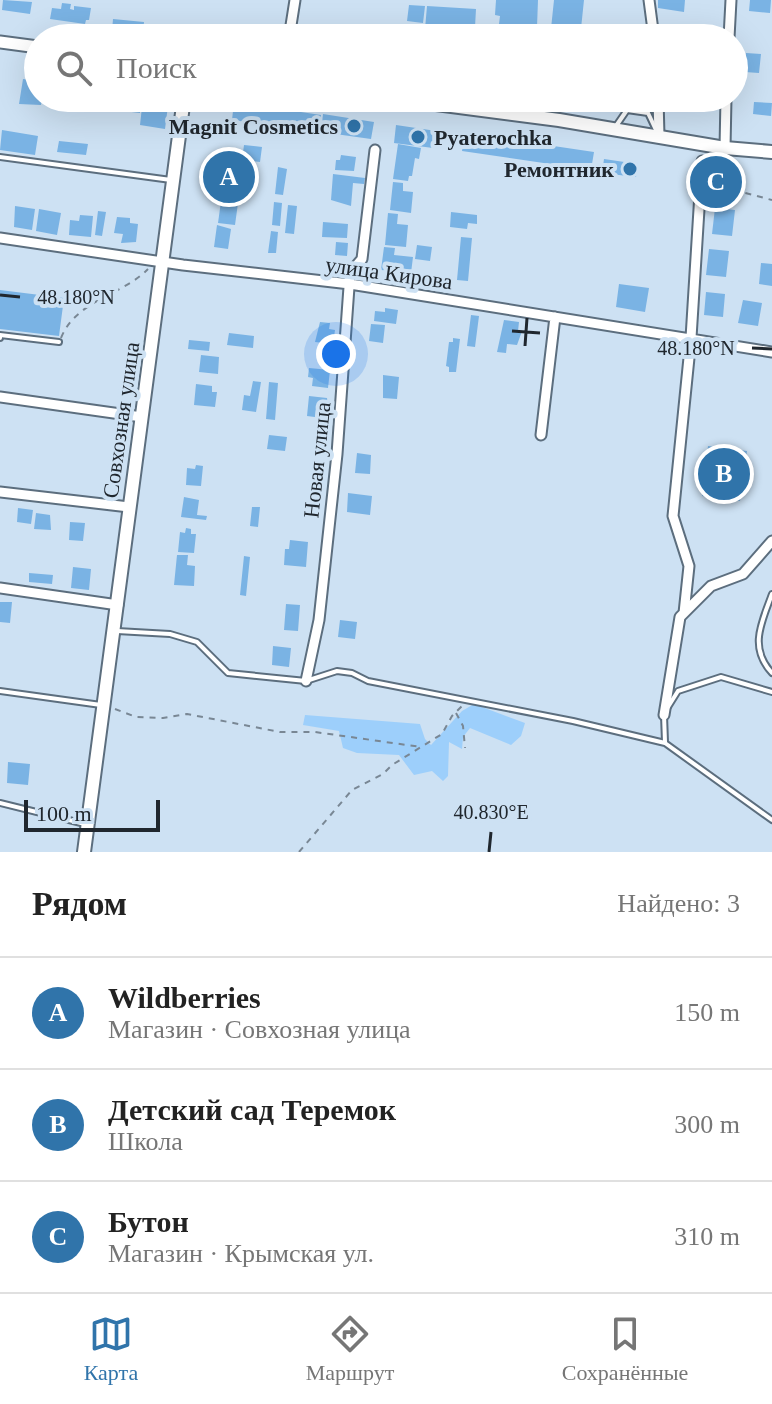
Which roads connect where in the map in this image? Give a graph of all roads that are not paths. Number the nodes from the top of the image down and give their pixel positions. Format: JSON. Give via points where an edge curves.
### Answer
{"nodes":[{"id":1,"x":295,"y":0,"type":"edge"},
{"id":2,"x":649,"y":0,"type":"edge"},
{"id":3,"x":731,"y":0,"type":"edge"},
{"id":4,"x":291,"y":24,"type":"edge"},
{"id":5,"x":652,"y":24,"type":"edge"},
{"id":6,"x":730,"y":24,"type":"edge"},
{"id":7,"x":0,"y":42,"type":"edge"},
{"id":8,"x":24,"y":45,"type":"edge"},
{"id":9,"x":182,"y":112,"type":"edge"},
{"id":10,"x":492,"y":112,"type":"edge"},
{"id":11,"x":626,"y":112,"type":"edge"},
{"id":12,"x":641,"y":112,"type":"edge"},
{"id":13,"x":658,"y":112,"type":"edge"},
{"id":14,"x":726,"y":112,"type":"edge"},
{"id":15,"x":615,"y":129,"type":"junction"},
{"id":16,"x":659,"y":136,"type":"junction"},
{"id":17,"x":725,"y":148,"type":"junction"},
{"id":18,"x":375,"y":150,"type":"dead end"},
{"id":19,"x":772,"y":152,"type":"edge"},
{"id":20,"x":0,"y":157,"type":"edge"},
{"id":21,"x":702,"y":161,"type":"dead end"},
{"id":22,"x":173,"y":180,"type":"junction"},
{"id":23,"x":0,"y":238,"type":"edge"},
{"id":24,"x":157,"y":262,"type":"junction"},
{"id":25,"x":350,"y":284,"type":"junction"},
{"id":26,"x":555,"y":317,"type":"junction"},
{"id":27,"x":0,"y":338,"type":"edge"},
{"id":28,"x":691,"y":338,"type":"junction"},
{"id":29,"x":59,"y":342,"type":"road end"},
{"id":30,"x":772,"y":352,"type":"edge"},
{"id":31,"x":0,"y":397,"type":"edge"},
{"id":32,"x":142,"y":417,"type":"junction"},
{"id":33,"x":541,"y":435,"type":"dead end"},
{"id":34,"x":0,"y":492,"type":"edge"},
{"id":35,"x":129,"y":507,"type":"junction"},
{"id":36,"x":771,"y":545,"type":"edge"},
{"id":37,"x":0,"y":588,"type":"edge"},
{"id":38,"x":772,"y":594,"type":"edge"},
{"id":39,"x":118,"y":605,"type":"junction"},
{"id":40,"x":684,"y":613,"type":"junction"},
{"id":41,"x":114,"y":630,"type":"junction"},
{"id":42,"x":772,"y":673,"type":"edge"},
{"id":43,"x":306,"y":681,"type":"junction"},
{"id":44,"x":0,"y":691,"type":"edge"},
{"id":45,"x":772,"y":692,"type":"edge"},
{"id":46,"x":104,"y":705,"type":"junction"},
{"id":47,"x":664,"y":715,"type":"junction"},
{"id":48,"x":665,"y":743,"type":"junction"},
{"id":49,"x":0,"y":803,"type":"edge"},
{"id":50,"x":772,"y":820,"type":"edge"},
{"id":51,"x":88,"y":825,"type":"junction"},
{"id":52,"x":84,"y":852,"type":"edge"}],
"edges":[{"from":1,"to":4,"type":"street"},
{"from":2,"to":5,"type":"street"},
{"from":3,"to":6,"type":"street"},
{"from":7,"to":8,"type":"street"},
{"from":9,"to":22,"type":"main road","name":"Совхозная улица"},
{"from":10,"to":15,"type":"main road"},
{"from":11,"to":15,"type":"lane"},
{"from":12,"to":16,"type":"lane","via":[[648,113]]},
{"from":13,"to":16,"type":"street"},
{"from":14,"to":17,"type":"street"},
{"from":15,"to":16,"type":"main road"},
{"from":16,"to":17,"type":"main road"},
{"from":17,"to":19,"type":"main road"},
{"from":18,"to":25,"type":"street","name":"Новая улица","via":[[362,259],[350,273]]},
{"from":20,"to":22,"type":"lane"},
{"from":21,"to":28,"type":"street"},
{"from":22,"to":24,"type":"main road","name":"Совхозная улица"},
{"from":23,"to":24,"type":"street","name":"улица Кирова"},
{"from":24,"to":25,"type":"street","name":"улица Кирова"},
{"from":24,"to":32,"type":"main road","name":"Совхозная улица"},
{"from":25,"to":26,"type":"street","name":"улица Кирова"},
{"from":25,"to":43,"type":"street","name":"Новая улица","via":[[319,620]]},
{"from":26,"to":28,"type":"street","name":"улица Кирова"},
{"from":26,"to":33,"type":"street"},
{"from":27,"to":29,"type":"lane"},
{"from":28,"to":30,"type":"street","name":"улица Кирова"},
{"from":28,"to":40,"type":"street","via":[[673,516],[689,566]]},
{"from":31,"to":32,"type":"street"},
{"from":32,"to":35,"type":"main road","name":"Совхозная улица"},
{"from":34,"to":35,"type":"street"},
{"from":35,"to":39,"type":"main road","name":"Совхозная улица"},
{"from":36,"to":40,"type":"street","via":[[743,574],[711,586]]},
{"from":37,"to":39,"type":"street"},
{"from":38,"to":42,"type":"lane","via":[[757,639],[764,665]]},
{"from":39,"to":41,"type":"main road","name":"Совхозная улица"},
{"from":40,"to":47,"type":"street"},
{"from":41,"to":43,"type":"lane","via":[[170,634],[197,642],[228,673]]},
{"from":41,"to":46,"type":"main road","name":"Совхозная улица"},
{"from":43,"to":48,"type":"lane","via":[[337,671],[352,673],[368,681]]},
{"from":44,"to":46,"type":"lane"},
{"from":45,"to":47,"type":"lane","via":[[721,677],[678,691]]},
{"from":46,"to":51,"type":"main road","name":"Совхозная улица"},
{"from":47,"to":48,"type":"lane"},
{"from":48,"to":50,"type":"lane"},
{"from":49,"to":51,"type":"lane"},
{"from":51,"to":52,"type":"main road","name":"Совхозная улица"}]}
